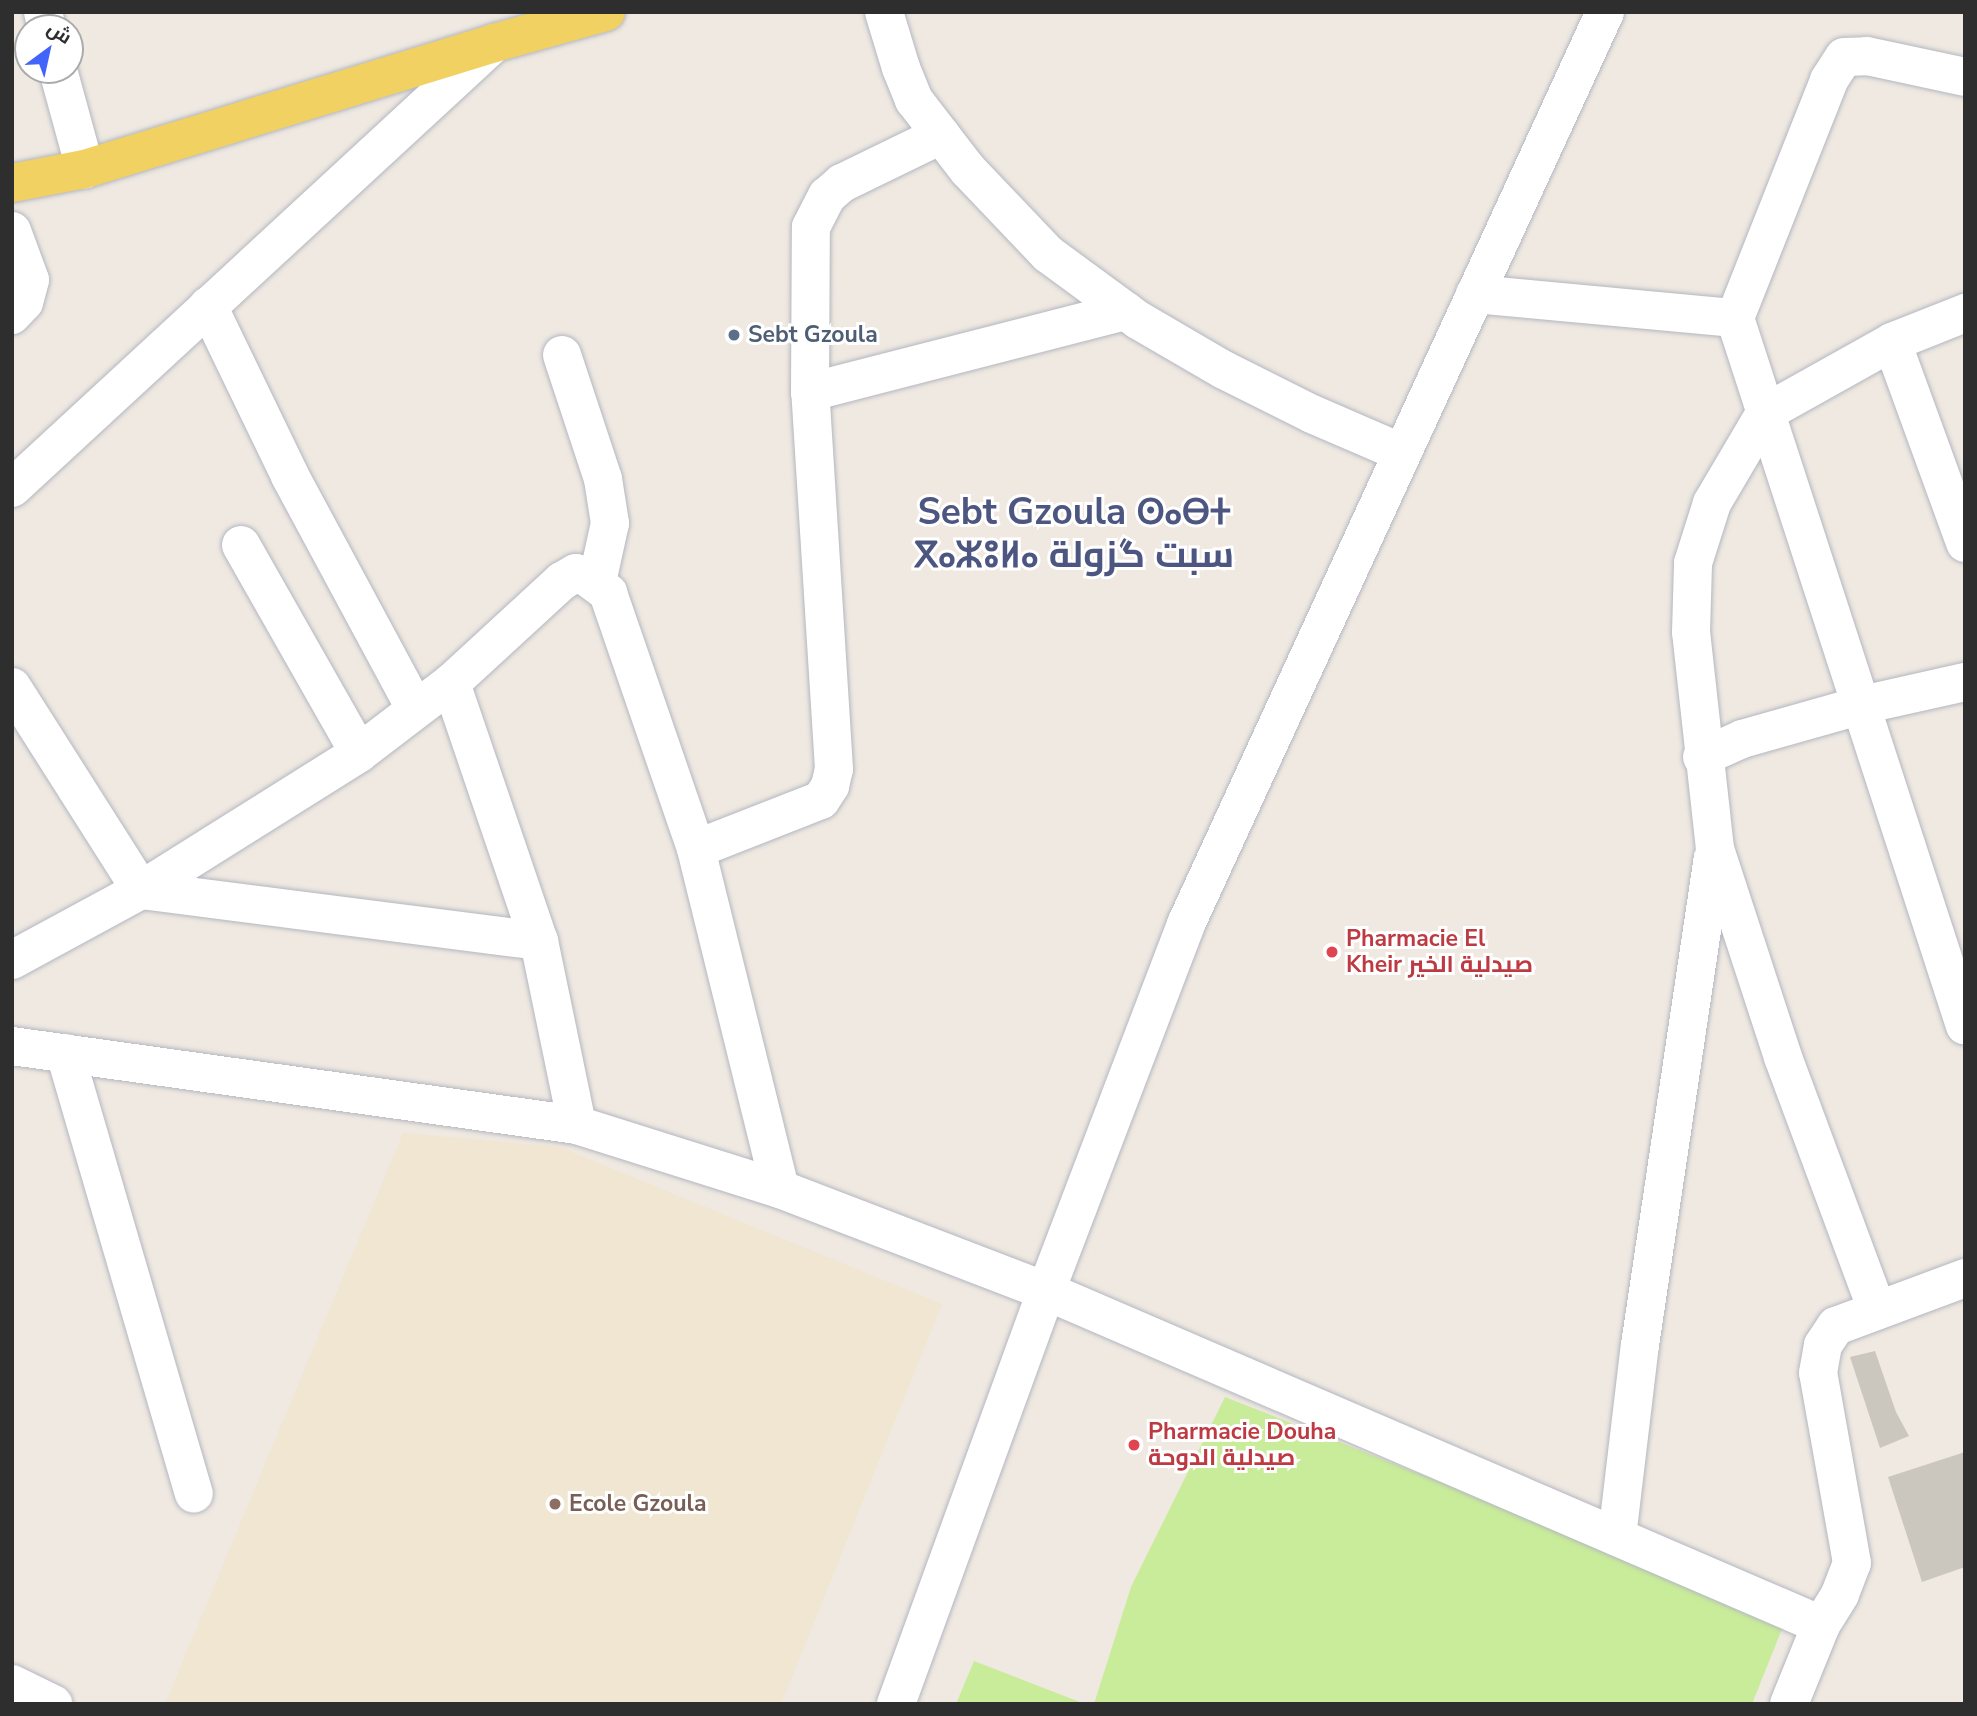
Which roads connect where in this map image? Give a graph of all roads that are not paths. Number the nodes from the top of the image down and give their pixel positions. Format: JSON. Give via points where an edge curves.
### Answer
{"nodes":[{"id":1,"x":606,"y":12,"type":"edge"},
{"id":2,"x":884,"y":12,"type":"edge"},
{"id":3,"x":1605,"y":12,"type":"edge"},
{"id":4,"x":494,"y":43,"type":"junction"},
{"id":5,"x":1965,"y":77,"type":"edge"},
{"id":6,"x":62,"y":84,"type":"edge"},
{"id":7,"x":941,"y":135,"type":"junction"},
{"id":8,"x":85,"y":169,"type":"junction"},
{"id":9,"x":12,"y":183,"type":"edge"},
{"id":10,"x":12,"y":230,"type":"edge"},
{"id":11,"x":1475,"y":294,"type":"junction"},
{"id":12,"x":208,"y":306,"type":"junction"},
{"id":13,"x":1126,"y":311,"type":"junction"},
{"id":14,"x":1965,"y":313,"type":"edge"},
{"id":15,"x":12,"y":315,"type":"edge"},
{"id":16,"x":1735,"y":318,"type":"junction"},
{"id":17,"x":1892,"y":342,"type":"junction"},
{"id":18,"x":562,"y":355,"type":"dead end"},
{"id":19,"x":810,"y":392,"type":"junction"},
{"id":20,"x":1765,"y":413,"type":"junction"},
{"id":21,"x":1402,"y":453,"type":"junction"},
{"id":22,"x":12,"y":488,"type":"edge"},
{"id":23,"x":1965,"y":543,"type":"edge"},
{"id":24,"x":240,"y":545,"type":"dead end"},
{"id":25,"x":597,"y":582,"type":"junction"},
{"id":26,"x":1965,"y":682,"type":"edge"},
{"id":27,"x":451,"y":683,"type":"junction"},
{"id":28,"x":12,"y":687,"type":"edge"},
{"id":29,"x":1862,"y":705,"type":"junction"},
{"id":30,"x":415,"y":708,"type":"junction"},
{"id":31,"x":359,"y":752,"type":"junction"},
{"id":32,"x":1702,"y":757,"type":"junction"},
{"id":33,"x":696,"y":849,"type":"junction"},
{"id":34,"x":1715,"y":849,"type":"junction"},
{"id":35,"x":142,"y":890,"type":"junction"},
{"id":36,"x":539,"y":941,"type":"junction"},
{"id":37,"x":12,"y":960,"type":"edge"},
{"id":38,"x":1965,"y":1026,"type":"edge"},
{"id":39,"x":12,"y":1046,"type":"edge"},
{"id":40,"x":65,"y":1053,"type":"junction"},
{"id":41,"x":577,"y":1125,"type":"junction"},
{"id":42,"x":780,"y":1189,"type":"junction"},
{"id":43,"x":1965,"y":1278,"type":"edge"},
{"id":44,"x":1046,"y":1290,"type":"junction"},
{"id":45,"x":1877,"y":1310,"type":"junction"},
{"id":46,"x":194,"y":1493,"type":"dead end"},
{"id":47,"x":1617,"y":1537,"type":"junction"},
{"id":48,"x":1821,"y":1625,"type":"junction"},
{"id":49,"x":12,"y":1684,"type":"edge"},
{"id":50,"x":53,"y":1704,"type":"edge"},
{"id":51,"x":897,"y":1704,"type":"edge"},
{"id":52,"x":1789,"y":1704,"type":"edge"}],
"edges":[{"from":1,"to":4,"type":"main road"},
{"from":2,"to":7,"type":"street","via":[[914,100]]},
{"from":3,"to":11,"type":"street"},
{"from":4,"to":8,"type":"main road"},
{"from":4,"to":12,"type":"street"},
{"from":5,"to":16,"type":"street","via":[[1867,56],[1844,57],[1829,80]]},
{"from":6,"to":8,"type":"street"},
{"from":7,"to":13,"type":"street","via":[[1048,254]]},
{"from":7,"to":19,"type":"street","via":[[842,183],[821,206],[811,227]]},
{"from":8,"to":9,"type":"main road"},
{"from":10,"to":15,"type":"street","via":[[30,280],[24,302]]},
{"from":11,"to":16,"type":"street"},
{"from":11,"to":21,"type":"street"},
{"from":12,"to":22,"type":"street"},
{"from":12,"to":30,"type":"street","via":[[290,476]]},
{"from":13,"to":19,"type":"street"},
{"from":13,"to":21,"type":"street","via":[[1224,370]]},
{"from":14,"to":17,"type":"street"},
{"from":16,"to":20,"type":"street"},
{"from":17,"to":20,"type":"street"},
{"from":17,"to":23,"type":"street"},
{"from":18,"to":25,"type":"street","via":[[603,479],[610,523]]},
{"from":19,"to":33,"type":"street","via":[[834,769],[830,786],[821,800]]},
{"from":20,"to":29,"type":"street"},
{"from":20,"to":32,"type":"street","via":[[1712,503],[1693,563],[1691,632]]},
{"from":21,"to":44,"type":"street","via":[[1186,923]]},
{"from":24,"to":31,"type":"street"},
{"from":25,"to":27,"type":"street","via":[[576,573],[562,581]]},
{"from":25,"to":33,"type":"street","via":[[608,593]]},
{"from":26,"to":29,"type":"street"},
{"from":27,"to":30,"type":"street"},
{"from":27,"to":36,"type":"street"},
{"from":28,"to":35,"type":"street"},
{"from":29,"to":32,"type":"street","via":[[1742,739]]},
{"from":29,"to":38,"type":"street"},
{"from":30,"to":31,"type":"street"},
{"from":31,"to":35,"type":"street"},
{"from":32,"to":34,"type":"street"},
{"from":33,"to":42,"type":"street"},
{"from":34,"to":45,"type":"street","via":[[1783,1057]]},
{"from":34,"to":47,"type":"street","via":[[1640,1345]]},
{"from":35,"to":36,"type":"street"},
{"from":35,"to":37,"type":"street"},
{"from":36,"to":41,"type":"street"},
{"from":39,"to":40,"type":"street"},
{"from":40,"to":41,"type":"street"},
{"from":40,"to":46,"type":"street"},
{"from":41,"to":42,"type":"street"},
{"from":42,"to":44,"type":"street"},
{"from":43,"to":45,"type":"street"},
{"from":44,"to":47,"type":"street"},
{"from":44,"to":51,"type":"street"},
{"from":45,"to":48,"type":"street","via":[[1836,1326],[1823,1345],[1818,1373],[1852,1563]]},
{"from":47,"to":48,"type":"street"},
{"from":48,"to":52,"type":"street"},
{"from":49,"to":50,"type":"street"}]}
